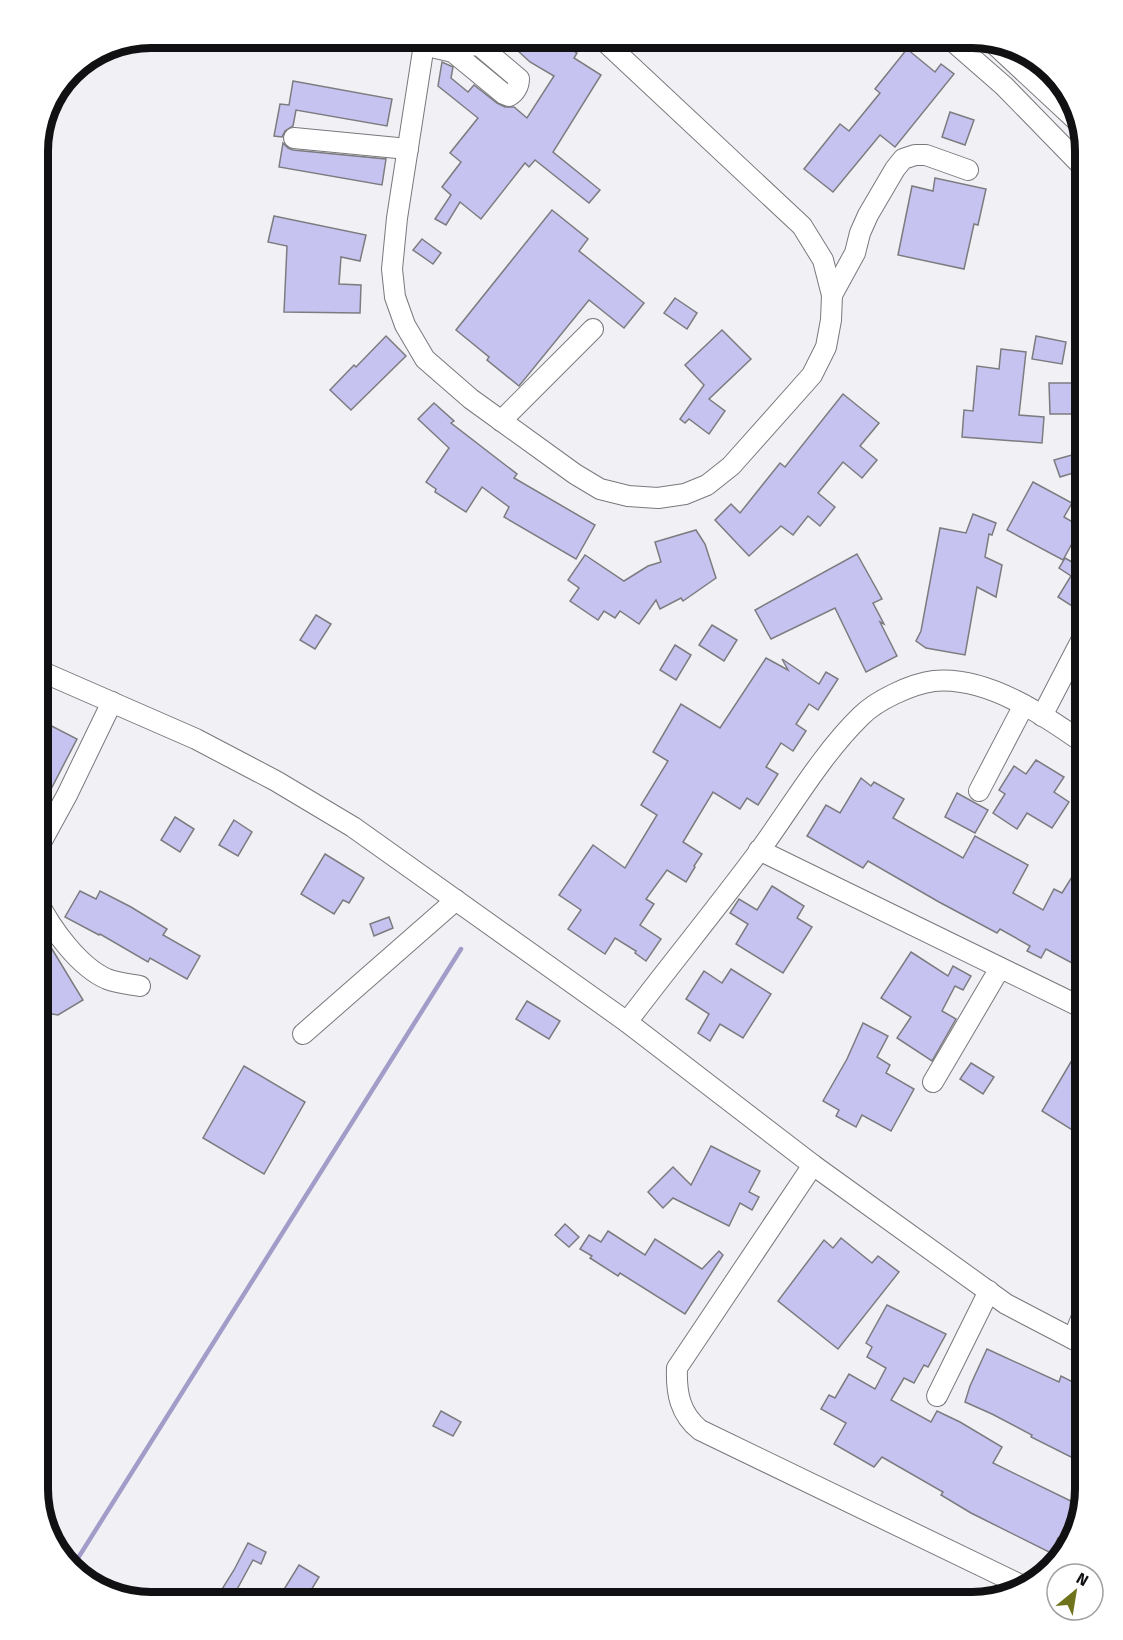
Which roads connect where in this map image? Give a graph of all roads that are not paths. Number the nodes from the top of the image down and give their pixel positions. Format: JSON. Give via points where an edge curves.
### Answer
{"nodes":[{"id":1,"x":423,"y":48,"type":"edge"},
{"id":2,"x":442,"y":48,"type":"edge"},
{"id":3,"x":612,"y":48,"type":"edge"},
{"id":4,"x":960,"y":48,"type":"edge"},
{"id":5,"x":453,"y":52,"type":"dead end"},
{"id":6,"x":1003,"y":53,"type":"edge"},
{"id":7,"x":1067,"y":112,"type":"edge"},
{"id":8,"x":294,"y":138,"type":"dead end"},
{"id":9,"x":408,"y":149,"type":"junction"},
{"id":10,"x":1075,"y":158,"type":"edge"},
{"id":11,"x":968,"y":170,"type":"dead end"},
{"id":12,"x":832,"y":295,"type":"junction"},
{"id":13,"x":592,"y":329,"type":"dead end"},
{"id":14,"x":501,"y":422,"type":"junction"},
{"id":15,"x":1075,"y":654,"type":"edge"},
{"id":16,"x":48,"y":674,"type":"edge"},
{"id":17,"x":112,"y":702,"type":"junction"},
{"id":18,"x":1024,"y":705,"type":"junction"},
{"id":19,"x":1042,"y":716,"type":"junction"},
{"id":20,"x":1075,"y":737,"type":"edge"},
{"id":21,"x":979,"y":791,"type":"dead end"},
{"id":22,"x":48,"y":830,"type":"edge"},
{"id":23,"x":759,"y":850,"type":"junction"},
{"id":24,"x":456,"y":900,"type":"junction"},
{"id":25,"x":48,"y":918,"type":"edge"},
{"id":26,"x":1000,"y":968,"type":"junction"},
{"id":27,"x":140,"y":986,"type":"dead end"},
{"id":28,"x":1075,"y":1004,"type":"edge"},
{"id":29,"x":627,"y":1022,"type":"junction"},
{"id":30,"x":303,"y":1034,"type":"dead end"},
{"id":31,"x":933,"y":1082,"type":"dead end"},
{"id":32,"x":813,"y":1165,"type":"junction"},
{"id":33,"x":989,"y":1292,"type":"junction"},
{"id":34,"x":1075,"y":1338,"type":"edge"},
{"id":35,"x":937,"y":1396,"type":"dead end"},
{"id":36,"x":1015,"y":1582,"type":"edge"}],
"edges":[{"from":1,"to":9,"type":"street"},
{"from":2,"to":5,"type":"street"},
{"from":3,"to":12,"type":"street","via":[[802,226],[823,260]]},
{"from":4,"to":10,"type":"street"},
{"from":6,"to":7,"type":"street"},
{"from":8,"to":9,"type":"street"},
{"from":9,"to":14,"type":"street","via":[[392,269],[395,297],[425,359]]},
{"from":11,"to":12,"type":"street","via":[[926,155],[903,159],[868,215],[855,253]]},
{"from":12,"to":14,"type":"street","via":[[826,347],[812,375],[731,466],[707,485],[685,494],[638,497],[600,489]]},
{"from":13,"to":14,"type":"street"},
{"from":15,"to":19,"type":"street"},
{"from":16,"to":17,"type":"street"},
{"from":17,"to":22,"type":"street"},
{"from":17,"to":24,"type":"street","via":[[196,739],[276,781],[353,827]]},
{"from":18,"to":19,"type":"street"},
{"from":18,"to":21,"type":"street"},
{"from":18,"to":23,"type":"street","via":[[974,684],[934,681],[896,692],[862,714]]},
{"from":19,"to":20,"type":"street"},
{"from":23,"to":26,"type":"street"},
{"from":23,"to":29,"type":"street"},
{"from":24,"to":29,"type":"street"},
{"from":24,"to":30,"type":"street"},
{"from":25,"to":27,"type":"street","via":[[91,970],[108,979]]},
{"from":26,"to":28,"type":"street"},
{"from":26,"to":31,"type":"street"},
{"from":29,"to":32,"type":"street"},
{"from":32,"to":33,"type":"street"},
{"from":32,"to":36,"type":"street","via":[[677,1368],[676,1383],[683,1411],[700,1430]]},
{"from":33,"to":34,"type":"street"},
{"from":33,"to":35,"type":"street"}]}
